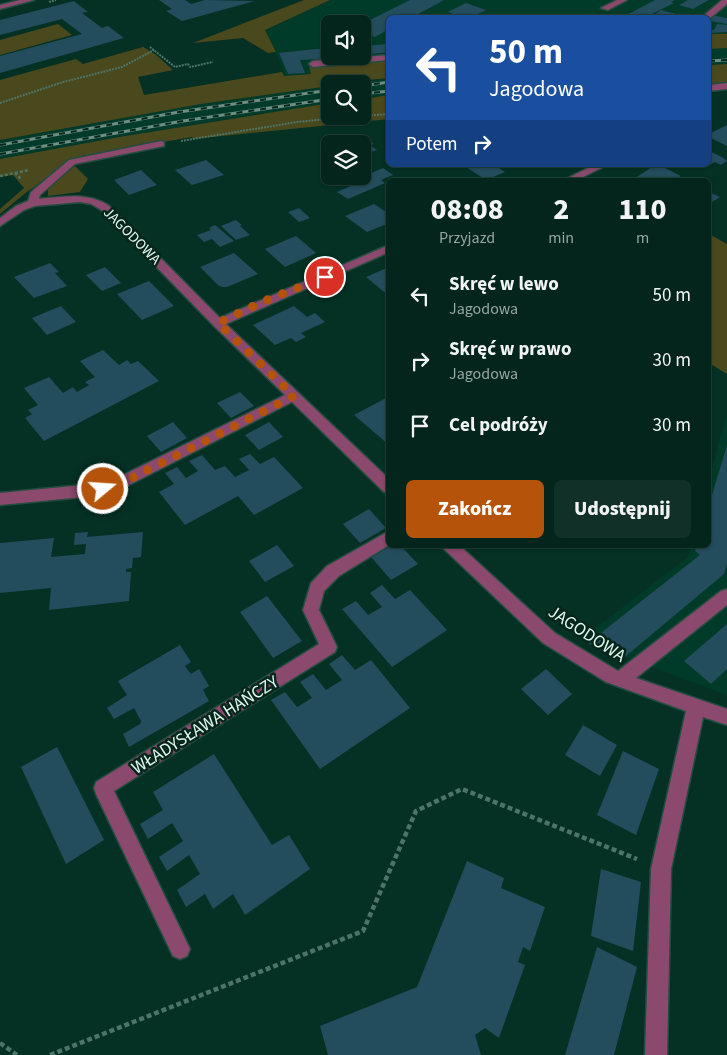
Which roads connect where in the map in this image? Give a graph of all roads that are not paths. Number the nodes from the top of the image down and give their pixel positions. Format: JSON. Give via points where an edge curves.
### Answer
{"nodes":[{"id":1,"x":30,"y":0,"type":"edge"},
{"id":2,"x":623,"y":0,"type":"edge"},
{"id":3,"x":727,"y":0,"type":"edge"},
{"id":4,"x":0,"y":7,"type":"edge"},
{"id":5,"x":605,"y":8,"type":"dead end"},
{"id":6,"x":709,"y":15,"type":"edge"},
{"id":7,"x":386,"y":57,"type":"edge"},
{"id":8,"x":313,"y":64,"type":"dead end"},
{"id":9,"x":727,"y":86,"type":"edge"},
{"id":10,"x":711,"y":88,"type":"edge"},
{"id":11,"x":161,"y":144,"type":"road end"},
{"id":12,"x":598,"y":167,"type":"edge"},
{"id":13,"x":574,"y":178,"type":"edge"},
{"id":14,"x":34,"y":203,"type":"junction"},
{"id":15,"x":0,"y":223,"type":"edge"},
{"id":16,"x":386,"y":249,"type":"edge"},
{"id":17,"x":218,"y":323,"type":"junction"},
{"id":18,"x":294,"y":396,"type":"junction"},
{"id":19,"x":386,"y":485,"type":"edge"},
{"id":20,"x":0,"y":499,"type":"edge"},
{"id":21,"x":386,"y":540,"type":"edge"},
{"id":22,"x":452,"y":548,"type":"edge"},
{"id":23,"x":727,"y":596,"type":"edge"},
{"id":24,"x":620,"y":680,"type":"junction"},
{"id":25,"x":696,"y":706,"type":"junction"},
{"id":26,"x":727,"y":717,"type":"edge"},
{"id":27,"x":180,"y":949,"type":"dead end"},
{"id":28,"x":656,"y":1055,"type":"edge"}],
"edges":[{"from":1,"to":4,"type":"street"},
{"from":2,"to":5,"type":"street"},
{"from":3,"to":6,"type":"street"},
{"from":7,"to":8,"type":"street"},
{"from":9,"to":10,"type":"street"},
{"from":11,"to":14,"type":"street","via":[[72,162],[35,194]]},
{"from":12,"to":13,"type":"street"},
{"from":14,"to":15,"type":"street","name":"JAGODOWA","via":[[20,208]]},
{"from":14,"to":17,"type":"street","name":"JAGODOWA","via":[[80,199],[94,201],[104,207]]},
{"from":16,"to":17,"type":"street"},
{"from":17,"to":18,"type":"street","name":"JAGODOWA"},
{"from":18,"to":19,"type":"street","name":"JAGODOWA"},
{"from":18,"to":20,"type":"street","via":[[116,485]]},
{"from":21,"to":27,"type":"street","name":"WŁADYSŁAWA HAŃCZY","via":[[333,571],[318,588],[311,610],[329,647],[103,788]]},
{"from":22,"to":24,"type":"street","name":"JAGODOWA","via":[[549,638]]},
{"from":23,"to":24,"type":"street"},
{"from":24,"to":25,"type":"street","name":"JAGODOWA"},
{"from":25,"to":26,"type":"street","name":"JAGODOWA"},
{"from":25,"to":28,"type":"street","via":[[660,868]]}]}
